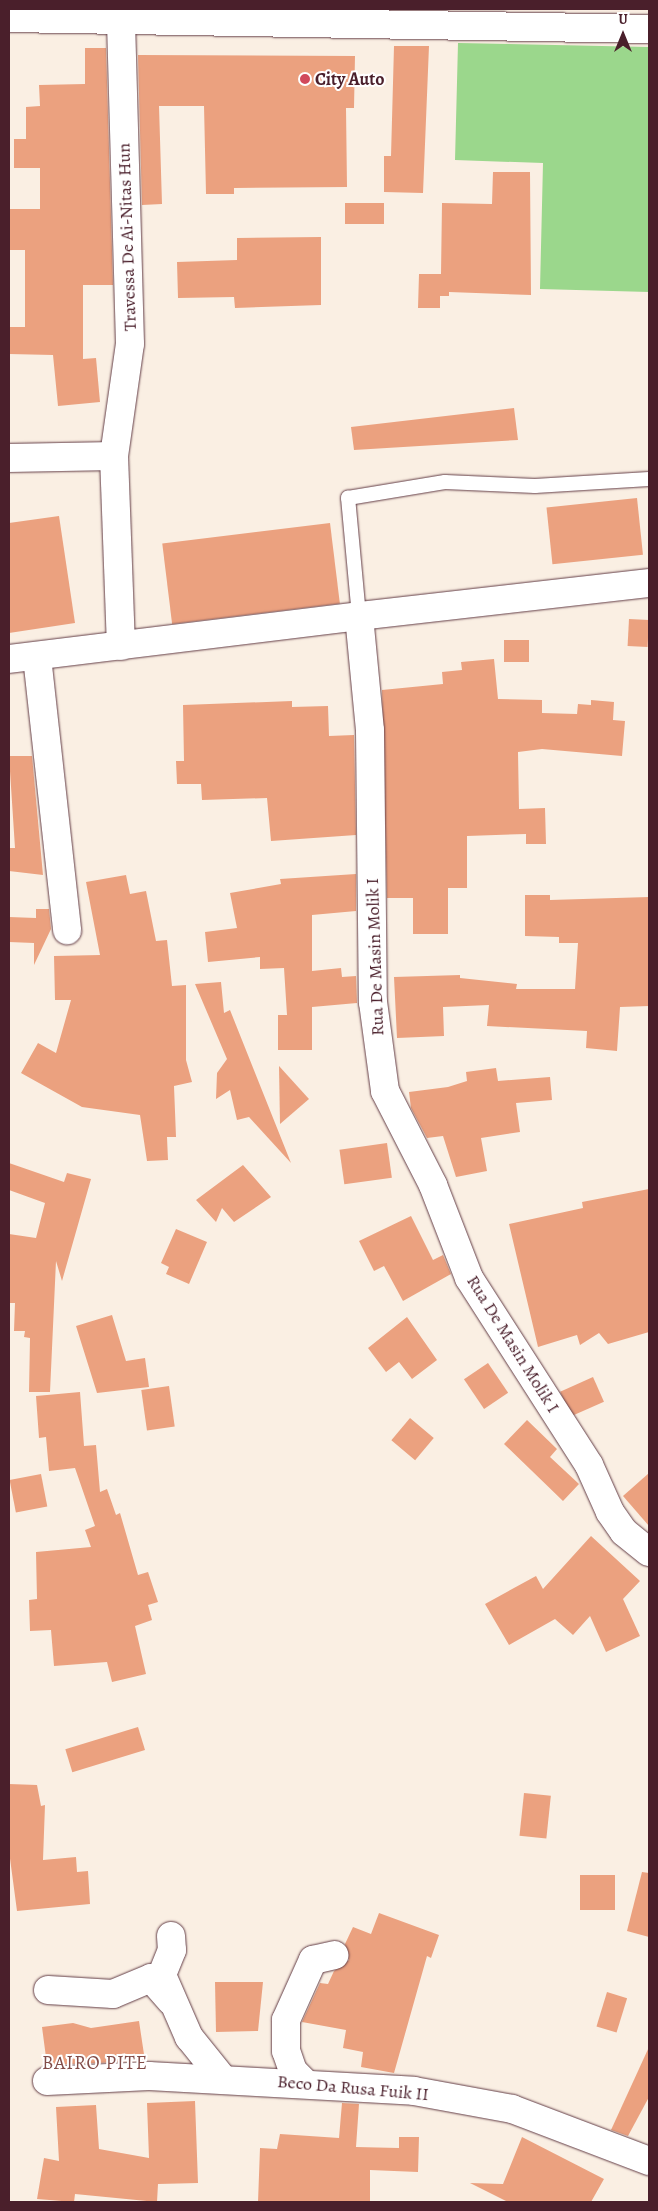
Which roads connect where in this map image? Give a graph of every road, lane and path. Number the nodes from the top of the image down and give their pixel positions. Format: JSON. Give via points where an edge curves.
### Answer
{"nodes":[{"id":1,"x":122,"y":16,"type":"junction"},
{"id":2,"x":9,"y":18,"type":"edge"},
{"id":3,"x":649,"y":29,"type":"edge"},
{"id":4,"x":114,"y":456,"type":"junction"},
{"id":5,"x":9,"y":458,"type":"edge"},
{"id":6,"x":649,"y":479,"type":"edge"},
{"id":7,"x":649,"y":583,"type":"edge"},
{"id":8,"x":359,"y":616,"type":"junction"},
{"id":9,"x":122,"y":646,"type":"junction"},
{"id":10,"x":37,"y":656,"type":"junction"},
{"id":11,"x":9,"y":659,"type":"edge"},
{"id":12,"x":67,"y":930,"type":"dead end"},
{"id":13,"x":649,"y":1552,"type":"edge"},
{"id":14,"x":171,"y":1936,"type":"dead end"},
{"id":15,"x":334,"y":1954,"type":"dead end"},
{"id":16,"x":48,"y":1990,"type":"dead end"},
{"id":17,"x":177,"y":2008,"type":"junction"},
{"id":18,"x":286,"y":2051,"type":"junction"},
{"id":19,"x":234,"y":2079,"type":"junction"},
{"id":20,"x":47,"y":2081,"type":"dead end"},
{"id":21,"x":305,"y":2083,"type":"junction"},
{"id":22,"x":649,"y":2161,"type":"edge"}],
"edges":[{"from":1,"to":2,"type":"street"},
{"from":1,"to":3,"type":"street"},
{"from":1,"to":4,"type":"street","name":"Travessa De Ai-Nitas Hun","via":[[130,344]]},
{"from":4,"to":5,"type":"street"},
{"from":4,"to":9,"type":"street","name":"Travessa De Ai-Nitas Hun"},
{"from":6,"to":8,"type":"lane","via":[[535,486],[445,482],[348,498]]},
{"from":7,"to":8,"type":"street"},
{"from":8,"to":9,"type":"street"},
{"from":8,"to":13,"type":"street","name":"Rua De Masin Molik I","via":[[370,730],[373,1002],[385,1091],[433,1185],[470,1278],[589,1465],[610,1512],[624,1532]]},
{"from":9,"to":10,"type":"street"},
{"from":10,"to":11,"type":"street"},
{"from":10,"to":12,"type":"street"},
{"from":14,"to":17,"type":"street","via":[[172,1950],[162,1975]]},
{"from":15,"to":18,"type":"street","via":[[313,1960],[298,1989],[286,2020]]},
{"from":16,"to":17,"type":"street","via":[[113,1994],[151,1978]]},
{"from":17,"to":19,"type":"street","via":[[189,2037]]},
{"from":18,"to":19,"type":"street"},
{"from":18,"to":21,"type":"street","via":[[293,2071]]},
{"from":19,"to":20,"type":"street","name":"Beco Da Rusa Fuik II","via":[[149,2076]]},
{"from":19,"to":21,"type":"street","name":"Beco Da Rusa Fuik II"},
{"from":21,"to":22,"type":"street","name":"Beco Da Rusa Fuik II","via":[[414,2091],[512,2109]]}]}
